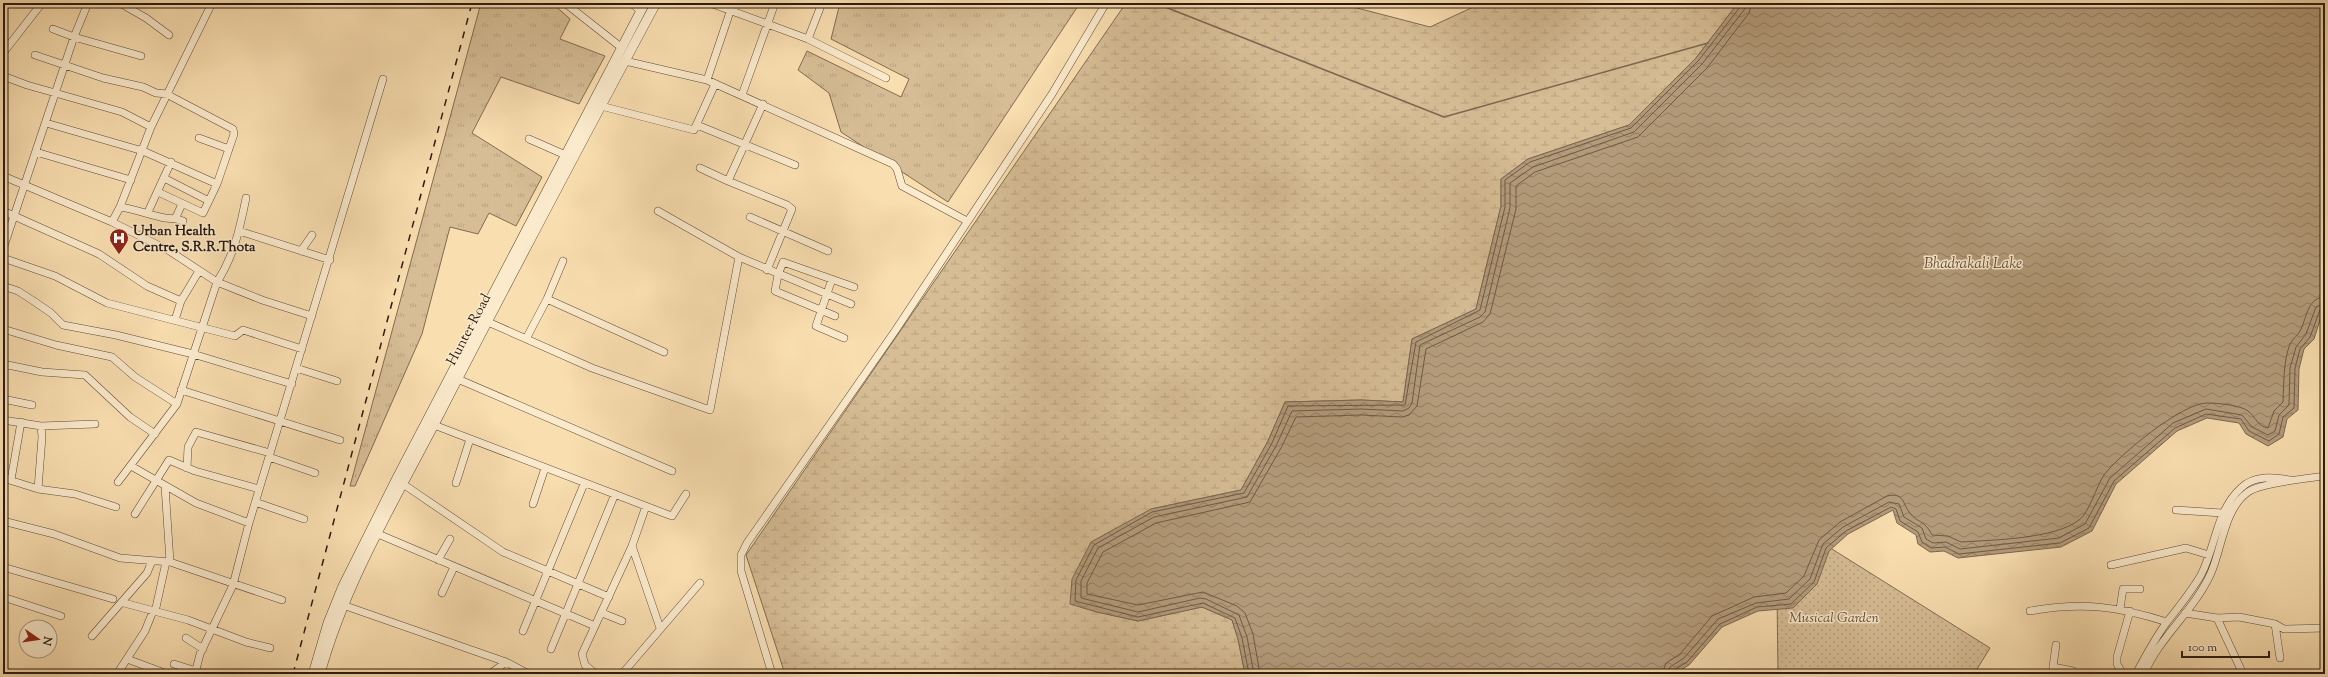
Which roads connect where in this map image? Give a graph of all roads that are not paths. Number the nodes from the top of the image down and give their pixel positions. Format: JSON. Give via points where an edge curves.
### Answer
{"nodes":[{"id":1,"x":42,"y":3,"type":"edge"},
{"id":2,"x":88,"y":3,"type":"edge"},
{"id":3,"x":120,"y":3,"type":"edge"},
{"id":4,"x":212,"y":3,"type":"edge"},
{"id":5,"x":566,"y":3,"type":"edge"},
{"id":6,"x":632,"y":3,"type":"edge"},
{"id":7,"x":656,"y":3,"type":"edge"},
{"id":8,"x":710,"y":3,"type":"edge"},
{"id":9,"x":732,"y":3,"type":"edge"},
{"id":10,"x":775,"y":3,"type":"edge"},
{"id":11,"x":822,"y":3,"type":"edge"},
{"id":12,"x":1106,"y":3,"type":"edge"},
{"id":13,"x":643,"y":7,"type":"edge"},
{"id":14,"x":730,"y":12,"type":"junction"},
{"id":15,"x":768,"y":23,"type":"junction"},
{"id":16,"x":53,"y":29,"type":"dead end"},
{"id":17,"x":169,"y":35,"type":"dead end"},
{"id":18,"x":74,"y":38,"type":"junction"},
{"id":19,"x":808,"y":39,"type":"junction"},
{"id":20,"x":622,"y":48,"type":"junction"},
{"id":21,"x":3,"y":52,"type":"edge"},
{"id":22,"x":34,"y":55,"type":"dead end"},
{"id":23,"x":141,"y":56,"type":"dead end"},
{"id":24,"x":625,"y":61,"type":"junction"},
{"id":25,"x":66,"y":65,"type":"junction"},
{"id":26,"x":3,"y":76,"type":"edge"},
{"id":27,"x":886,"y":78,"type":"dead end"},
{"id":28,"x":383,"y":79,"type":"dead end"},
{"id":29,"x":707,"y":80,"type":"junction"},
{"id":30,"x":715,"y":84,"type":"junction"},
{"id":31,"x":56,"y":93,"type":"junction"},
{"id":32,"x":168,"y":94,"type":"junction"},
{"id":33,"x":742,"y":95,"type":"junction"},
{"id":34,"x":763,"y":104,"type":"junction"},
{"id":35,"x":601,"y":106,"type":"junction"},
{"id":36,"x":46,"y":122,"type":"junction"},
{"id":37,"x":697,"y":125,"type":"junction"},
{"id":38,"x":151,"y":127,"type":"junction"},
{"id":39,"x":199,"y":138,"type":"dead end"},
{"id":40,"x":529,"y":139,"type":"dead end"},
{"id":41,"x":744,"y":144,"type":"junction"},
{"id":42,"x":229,"y":149,"type":"junction"},
{"id":43,"x":143,"y":151,"type":"junction"},
{"id":44,"x":36,"y":152,"type":"junction"},
{"id":45,"x":570,"y":158,"type":"junction"},
{"id":46,"x":171,"y":162,"type":"junction"},
{"id":47,"x":795,"y":165,"type":"dead end"},
{"id":48,"x":700,"y":168,"type":"dead end"},
{"id":49,"x":3,"y":176,"type":"edge"},
{"id":50,"x":164,"y":178,"type":"junction"},
{"id":51,"x":131,"y":180,"type":"junction"},
{"id":52,"x":728,"y":181,"type":"junction"},
{"id":53,"x":217,"y":184,"type":"junction"},
{"id":54,"x":24,"y":185,"type":"junction"},
{"id":55,"x":158,"y":192,"type":"junction"},
{"id":56,"x":246,"y":198,"type":"dead end"},
{"id":57,"x":209,"y":201,"type":"junction"},
{"id":58,"x":182,"y":204,"type":"junction"},
{"id":59,"x":120,"y":207,"type":"junction"},
{"id":60,"x":658,"y":211,"type":"dead end"},
{"id":61,"x":3,"y":212,"type":"edge"},
{"id":62,"x":148,"y":212,"type":"junction"},
{"id":63,"x":14,"y":217,"type":"junction"},
{"id":64,"x":176,"y":217,"type":"junction"},
{"id":65,"x":750,"y":217,"type":"dead end"},
{"id":66,"x":184,"y":221,"type":"dead end"},
{"id":67,"x":967,"y":221,"type":"junction"},
{"id":68,"x":112,"y":222,"type":"junction"},
{"id":69,"x":240,"y":231,"type":"junction"},
{"id":70,"x":783,"y":232,"type":"junction"},
{"id":71,"x":312,"y":235,"type":"dead end"},
{"id":72,"x":3,"y":246,"type":"edge"},
{"id":73,"x":301,"y":251,"type":"junction"},
{"id":74,"x":828,"y":251,"type":"dead end"},
{"id":75,"x":739,"y":257,"type":"junction"},
{"id":76,"x":3,"y":258,"type":"edge"},
{"id":77,"x":330,"y":260,"type":"junction"},
{"id":78,"x":563,"y":261,"type":"dead end"},
{"id":79,"x":767,"y":270,"type":"junction"},
{"id":80,"x":199,"y":271,"type":"junction"},
{"id":81,"x":778,"y":275,"type":"junction"},
{"id":82,"x":832,"y":279,"type":"junction"},
{"id":83,"x":217,"y":282,"type":"junction"},
{"id":84,"x":3,"y":286,"type":"edge"},
{"id":85,"x":854,"y":287,"type":"dead end"},
{"id":86,"x":826,"y":294,"type":"junction"},
{"id":87,"x":547,"y":299,"type":"junction"},
{"id":88,"x":180,"y":301,"type":"junction"},
{"id":89,"x":851,"y":304,"type":"dead end"},
{"id":90,"x":820,"y":310,"type":"junction"},
{"id":91,"x":312,"y":316,"type":"junction"},
{"id":92,"x":835,"y":316,"type":"dead end"},
{"id":93,"x":175,"y":320,"type":"junction"},
{"id":94,"x":488,"y":322,"type":"junction"},
{"id":95,"x":201,"y":327,"type":"junction"},
{"id":96,"x":3,"y":329,"type":"edge"},
{"id":97,"x":844,"y":338,"type":"dead end"},
{"id":98,"x":526,"y":339,"type":"junction"},
{"id":99,"x":302,"y":349,"type":"junction"},
{"id":100,"x":664,"y":352,"type":"dead end"},
{"id":101,"x":193,"y":354,"type":"junction"},
{"id":102,"x":3,"y":364,"type":"edge"},
{"id":103,"x":296,"y":368,"type":"junction"},
{"id":104,"x":454,"y":378,"type":"junction"},
{"id":105,"x":337,"y":380,"type":"dead end"},
{"id":106,"x":292,"y":384,"type":"junction"},
{"id":107,"x":181,"y":390,"type":"junction"},
{"id":108,"x":3,"y":399,"type":"edge"},
{"id":109,"x":177,"y":404,"type":"junction"},
{"id":110,"x":32,"y":405,"type":"dead end"},
{"id":111,"x":3,"y":420,"type":"edge"},
{"id":112,"x":280,"y":421,"type":"junction"},
{"id":113,"x":21,"y":422,"type":"junction"},
{"id":114,"x":95,"y":424,"type":"dead end"},
{"id":115,"x":434,"y":425,"type":"junction"},
{"id":116,"x":41,"y":426,"type":"junction"},
{"id":117,"x":155,"y":434,"type":"junction"},
{"id":118,"x":470,"y":439,"type":"junction"},
{"id":119,"x":340,"y":440,"type":"dead end"},
{"id":120,"x":269,"y":455,"type":"junction"},
{"id":121,"x":131,"y":466,"type":"junction"},
{"id":122,"x":187,"y":468,"type":"junction"},
{"id":123,"x":545,"y":468,"type":"junction"},
{"id":124,"x":672,"y":471,"type":"dead end"},
{"id":125,"x":315,"y":473,"type":"dead end"},
{"id":126,"x":2325,"y":476,"type":"edge"},
{"id":127,"x":3,"y":478,"type":"edge"},
{"id":128,"x":11,"y":480,"type":"junction"},
{"id":129,"x":2292,"y":480,"type":"junction"},
{"id":130,"x":155,"y":481,"type":"junction"},
{"id":131,"x":118,"y":482,"type":"dead end"},
{"id":132,"x":456,"y":483,"type":"dead end"},
{"id":133,"x":403,"y":484,"type":"junction"},
{"id":134,"x":584,"y":484,"type":"junction"},
{"id":135,"x":165,"y":486,"type":"junction"},
{"id":136,"x":38,"y":488,"type":"junction"},
{"id":137,"x":259,"y":489,"type":"junction"},
{"id":138,"x":615,"y":494,"type":"junction"},
{"id":139,"x":686,"y":494,"type":"dead end"},
{"id":140,"x":255,"y":502,"type":"junction"},
{"id":141,"x":533,"y":504,"type":"dead end"},
{"id":142,"x":646,"y":506,"type":"junction"},
{"id":143,"x":116,"y":507,"type":"dead end"},
{"id":144,"x":2176,"y":510,"type":"dead end"},
{"id":145,"x":2222,"y":513,"type":"junction"},
{"id":146,"x":135,"y":514,"type":"dead end"},
{"id":147,"x":304,"y":519,"type":"dead end"},
{"id":148,"x":3,"y":521,"type":"edge"},
{"id":149,"x":249,"y":523,"type":"junction"},
{"id":150,"x":378,"y":534,"type":"junction"},
{"id":151,"x":450,"y":539,"type":"dead end"},
{"id":152,"x":632,"y":546,"type":"junction"},
{"id":153,"x":2209,"y":555,"type":"junction"},
{"id":154,"x":438,"y":560,"type":"junction"},
{"id":155,"x":149,"y":561,"type":"junction"},
{"id":156,"x":168,"y":562,"type":"junction"},
{"id":157,"x":2112,"y":565,"type":"dead end"},
{"id":158,"x":3,"y":567,"type":"edge"},
{"id":159,"x":454,"y":567,"type":"junction"},
{"id":160,"x":549,"y":571,"type":"junction"},
{"id":161,"x":577,"y":583,"type":"junction"},
{"id":162,"x":700,"y":583,"type":"dead end"},
{"id":163,"x":233,"y":585,"type":"junction"},
{"id":164,"x":2140,"y":589,"type":"dead end"},
{"id":165,"x":442,"y":593,"type":"dead end"},
{"id":166,"x":3,"y":597,"type":"edge"},
{"id":167,"x":609,"y":597,"type":"junction"},
{"id":168,"x":113,"y":599,"type":"dead end"},
{"id":169,"x":282,"y":600,"type":"dead end"},
{"id":170,"x":536,"y":601,"type":"junction"},
{"id":171,"x":124,"y":603,"type":"junction"},
{"id":172,"x":340,"y":604,"type":"junction"},
{"id":173,"x":2120,"y":609,"type":"junction"},
{"id":174,"x":154,"y":611,"type":"junction"},
{"id":175,"x":2030,"y":611,"type":"dead end"},
{"id":176,"x":2130,"y":611,"type":"junction"},
{"id":177,"x":565,"y":613,"type":"junction"},
{"id":178,"x":602,"y":613,"type":"junction"},
{"id":179,"x":2185,"y":613,"type":"junction"},
{"id":180,"x":61,"y":616,"type":"dead end"},
{"id":181,"x":2217,"y":618,"type":"junction"},
{"id":182,"x":622,"y":621,"type":"dead end"},
{"id":183,"x":2167,"y":622,"type":"junction"},
{"id":184,"x":2275,"y":624,"type":"junction"},
{"id":185,"x":596,"y":626,"type":"junction"},
{"id":186,"x":212,"y":628,"type":"junction"},
{"id":187,"x":660,"y":628,"type":"junction"},
{"id":188,"x":2325,"y":628,"type":"edge"},
{"id":189,"x":523,"y":631,"type":"dead end"},
{"id":190,"x":92,"y":636,"type":"dead end"},
{"id":191,"x":186,"y":638,"type":"dead end"},
{"id":192,"x":2056,"y":645,"type":"dead end"},
{"id":193,"x":270,"y":648,"type":"dead end"},
{"id":194,"x":203,"y":649,"type":"junction"},
{"id":195,"x":551,"y":649,"type":"dead end"},
{"id":196,"x":2280,"y":658,"type":"dead end"},
{"id":197,"x":127,"y":659,"type":"junction"},
{"id":198,"x":506,"y":662,"type":"junction"},
{"id":199,"x":174,"y":664,"type":"dead end"},
{"id":200,"x":2120,"y":669,"type":"dead end"},
{"id":201,"x":2052,"y":670,"type":"edge"},
{"id":202,"x":518,"y":671,"type":"edge"},
{"id":203,"x":2073,"y":671,"type":"dead end"},
{"id":204,"x":162,"y":672,"type":"dead end"},
{"id":205,"x":196,"y":673,"type":"edge"},
{"id":206,"x":117,"y":674,"type":"edge"},
{"id":207,"x":320,"y":674,"type":"edge"},
{"id":208,"x":490,"y":674,"type":"edge"},
{"id":209,"x":529,"y":674,"type":"edge"},
{"id":210,"x":596,"y":674,"type":"edge"},
{"id":211,"x":622,"y":674,"type":"edge"},
{"id":212,"x":772,"y":674,"type":"edge"},
{"id":213,"x":2136,"y":674,"type":"edge"},
{"id":214,"x":2144,"y":674,"type":"edge"},
{"id":215,"x":2243,"y":674,"type":"edge"}],
"edges":[{"from":1,"to":21,"type":"street"},
{"from":2,"to":18,"type":"street"},
{"from":3,"to":17,"type":"street"},
{"from":4,"to":32,"type":"street"},
{"from":5,"to":20,"type":"street"},
{"from":6,"to":13,"type":"street"},
{"from":7,"to":24,"type":"street","name":"Hunter Road"},
{"from":8,"to":14,"type":"street"},
{"from":9,"to":14,"type":"street"},
{"from":10,"to":15,"type":"street"},
{"from":11,"to":19,"type":"street"},
{"from":12,"to":67,"type":"street","via":[[1052,94]]},
{"from":13,"to":20,"type":"street","name":"Hunter Road"},
{"from":14,"to":15,"type":"street"},
{"from":14,"to":29,"type":"street"},
{"from":15,"to":19,"type":"street"},
{"from":15,"to":33,"type":"street"},
{"from":16,"to":18,"type":"street"},
{"from":18,"to":23,"type":"street"},
{"from":18,"to":25,"type":"street"},
{"from":19,"to":27,"type":"street"},
{"from":20,"to":45,"type":"street","name":"Hunter Road"},
{"from":22,"to":25,"type":"street"},
{"from":24,"to":29,"type":"street"},
{"from":24,"to":35,"type":"street","name":"Hunter Road"},
{"from":25,"to":31,"type":"street"},
{"from":25,"to":32,"type":"street","via":[[156,93]]},
{"from":26,"to":31,"type":"street"},
{"from":28,"to":77,"type":"street"},
{"from":29,"to":30,"type":"street"},
{"from":30,"to":33,"type":"street"},
{"from":30,"to":37,"type":"street"},
{"from":31,"to":36,"type":"street"},
{"from":31,"to":38,"type":"street","via":[[122,112]]},
{"from":32,"to":38,"type":"street"},
{"from":32,"to":42,"type":"street","via":[[233,129]]},
{"from":33,"to":34,"type":"street"},
{"from":34,"to":41,"type":"street"},
{"from":34,"to":67,"type":"street","via":[[836,140],[893,164],[902,186]]},
{"from":35,"to":37,"type":"street","via":[[694,130]]},
{"from":35,"to":45,"type":"street","name":"Hunter Road"},
{"from":36,"to":43,"type":"street"},
{"from":36,"to":44,"type":"street"},
{"from":37,"to":41,"type":"street"},
{"from":38,"to":43,"type":"street"},
{"from":39,"to":42,"type":"street"},
{"from":40,"to":45,"type":"street"},
{"from":41,"to":47,"type":"street"},
{"from":41,"to":52,"type":"street"},
{"from":42,"to":53,"type":"street"},
{"from":43,"to":46,"type":"street"},
{"from":43,"to":51,"type":"street"},
{"from":44,"to":51,"type":"street"},
{"from":44,"to":54,"type":"street"},
{"from":45,"to":94,"type":"street","name":"Hunter Road"},
{"from":45,"to":104,"type":"street","name":"Hunter Road"},
{"from":46,"to":50,"type":"street"},
{"from":46,"to":53,"type":"street"},
{"from":48,"to":52,"type":"street"},
{"from":49,"to":54,"type":"street"},
{"from":50,"to":55,"type":"street"},
{"from":50,"to":57,"type":"street"},
{"from":51,"to":59,"type":"street"},
{"from":52,"to":70,"type":"street","via":[[790,207],[791,214]]},
{"from":53,"to":57,"type":"street"},
{"from":54,"to":63,"type":"street"},
{"from":54,"to":68,"type":"street"},
{"from":55,"to":58,"type":"street"},
{"from":55,"to":62,"type":"street"},
{"from":56,"to":69,"type":"street"},
{"from":57,"to":58,"type":"street","via":[[203,213]]},
{"from":58,"to":64,"type":"street"},
{"from":59,"to":62,"type":"street"},
{"from":59,"to":68,"type":"street"},
{"from":60,"to":75,"type":"street"},
{"from":61,"to":63,"type":"street"},
{"from":62,"to":64,"type":"street","via":[[166,218]]},
{"from":63,"to":72,"type":"street"},
{"from":63,"to":88,"type":"street","via":[[100,254],[144,284]]},
{"from":64,"to":66,"type":"street"},
{"from":65,"to":70,"type":"street"},
{"from":67,"to":212,"type":"street","via":[[895,331],[753,531],[741,555],[741,571]]},
{"from":68,"to":80,"type":"street","via":[[170,251]]},
{"from":69,"to":73,"type":"street"},
{"from":69,"to":83,"type":"street","via":[[226,268]]},
{"from":70,"to":74,"type":"street"},
{"from":70,"to":79,"type":"street"},
{"from":71,"to":73,"type":"street"},
{"from":73,"to":77,"type":"street"},
{"from":75,"to":79,"type":"street"},
{"from":75,"to":98,"type":"street","via":[[710,410],[592,368]]},
{"from":76,"to":93,"type":"street","via":[[55,276],[107,303]]},
{"from":77,"to":91,"type":"street"},
{"from":78,"to":87,"type":"street"},
{"from":79,"to":81,"type":"street"},
{"from":80,"to":83,"type":"street"},
{"from":80,"to":88,"type":"street"},
{"from":81,"to":82,"type":"street","via":[[785,262]]},
{"from":81,"to":86,"type":"street"},
{"from":81,"to":90,"type":"street","via":[[775,291]]},
{"from":82,"to":85,"type":"street"},
{"from":82,"to":86,"type":"street"},
{"from":83,"to":91,"type":"street"},
{"from":83,"to":95,"type":"street"},
{"from":84,"to":101,"type":"street","via":[[18,291],[32,300],[51,313],[60,323]]},
{"from":86,"to":89,"type":"street"},
{"from":86,"to":90,"type":"street"},
{"from":87,"to":98,"type":"street"},
{"from":87,"to":100,"type":"street"},
{"from":88,"to":93,"type":"street"},
{"from":90,"to":92,"type":"street"},
{"from":90,"to":97,"type":"street","via":[[816,326]]},
{"from":91,"to":99,"type":"street"},
{"from":93,"to":95,"type":"street"},
{"from":94,"to":98,"type":"street"},
{"from":94,"to":104,"type":"street","name":"Hunter Road"},
{"from":95,"to":99,"type":"street","via":[[235,336],[243,330]]},
{"from":95,"to":101,"type":"street"},
{"from":96,"to":109,"type":"street","via":[[56,345],[112,357],[135,377]]},
{"from":99,"to":103,"type":"street"},
{"from":101,"to":106,"type":"street"},
{"from":101,"to":107,"type":"street"},
{"from":102,"to":117,"type":"street","via":[[39,372],[85,375],[130,417]]},
{"from":103,"to":105,"type":"street"},
{"from":103,"to":106,"type":"street"},
{"from":104,"to":115,"type":"street","name":"Hunter Road"},
{"from":104,"to":124,"type":"street"},
{"from":104,"to":172,"type":"street","name":"Hunter Road","via":[[394,484]]},
{"from":106,"to":112,"type":"street"},
{"from":107,"to":109,"type":"street"},
{"from":107,"to":112,"type":"street"},
{"from":108,"to":110,"type":"street"},
{"from":109,"to":117,"type":"street"},
{"from":111,"to":113,"type":"street"},
{"from":112,"to":119,"type":"street"},
{"from":112,"to":120,"type":"street"},
{"from":113,"to":116,"type":"street"},
{"from":113,"to":128,"type":"street"},
{"from":114,"to":116,"type":"street"},
{"from":115,"to":118,"type":"street"},
{"from":115,"to":133,"type":"street","name":"Hunter Road"},
{"from":116,"to":136,"type":"street"},
{"from":117,"to":121,"type":"street"},
{"from":118,"to":123,"type":"street"},
{"from":118,"to":132,"type":"street"},
{"from":120,"to":122,"type":"street","via":[[196,432],[188,447]]},
{"from":120,"to":125,"type":"street"},
{"from":120,"to":137,"type":"street"},
{"from":121,"to":130,"type":"street"},
{"from":121,"to":131,"type":"street"},
{"from":122,"to":130,"type":"street","via":[[169,460]]},
{"from":122,"to":137,"type":"street"},
{"from":123,"to":134,"type":"street"},
{"from":123,"to":141,"type":"street"},
{"from":126,"to":129,"type":"street"},
{"from":127,"to":128,"type":"street"},
{"from":128,"to":136,"type":"street"},
{"from":129,"to":145,"type":"street","via":[[2274,477],[2250,482],[2242,486]]},
{"from":129,"to":179,"type":"street","via":[[2253,489],[2240,501],[2230,516],[2210,575]]},
{"from":130,"to":135,"type":"street"},
{"from":130,"to":146,"type":"street"},
{"from":133,"to":150,"type":"street","name":"Hunter Road"},
{"from":133,"to":160,"type":"street","via":[[490,545]]},
{"from":134,"to":138,"type":"street"},
{"from":134,"to":160,"type":"street"},
{"from":135,"to":149,"type":"street","via":[[222,514]]},
{"from":135,"to":156,"type":"street"},
{"from":136,"to":143,"type":"street","via":[[75,494]]},
{"from":137,"to":140,"type":"street"},
{"from":138,"to":142,"type":"street"},
{"from":138,"to":161,"type":"street"},
{"from":139,"to":142,"type":"street","via":[[672,516]]},
{"from":140,"to":147,"type":"street"},
{"from":140,"to":149,"type":"street"},
{"from":142,"to":152,"type":"street"},
{"from":144,"to":145,"type":"street"},
{"from":145,"to":153,"type":"street"},
{"from":148,"to":155,"type":"street","via":[[54,534],[120,558]]},
{"from":149,"to":163,"type":"street"},
{"from":150,"to":154,"type":"street"},
{"from":150,"to":172,"type":"street","name":"Hunter Road"},
{"from":151,"to":154,"type":"street"},
{"from":152,"to":167,"type":"street"},
{"from":152,"to":187,"type":"street"},
{"from":153,"to":157,"type":"street","via":[[2186,548]]},
{"from":153,"to":183,"type":"street","via":[[2200,577]]},
{"from":154,"to":159,"type":"street"},
{"from":155,"to":156,"type":"street"},
{"from":155,"to":171,"type":"street","via":[[147,573]]},
{"from":156,"to":163,"type":"street"},
{"from":156,"to":174,"type":"street"},
{"from":158,"to":168,"type":"street"},
{"from":159,"to":165,"type":"street"},
{"from":159,"to":170,"type":"street"},
{"from":160,"to":161,"type":"street"},
{"from":160,"to":170,"type":"street"},
{"from":161,"to":167,"type":"street"},
{"from":161,"to":177,"type":"street"},
{"from":162,"to":187,"type":"street"},
{"from":163,"to":169,"type":"street"},
{"from":163,"to":186,"type":"street"},
{"from":164,"to":173,"type":"street","via":[[2123,589]]},
{"from":166,"to":180,"type":"street"},
{"from":167,"to":178,"type":"street"},
{"from":170,"to":177,"type":"street"},
{"from":170,"to":189,"type":"street"},
{"from":171,"to":174,"type":"street"},
{"from":171,"to":190,"type":"street"},
{"from":172,"to":198,"type":"street"},
{"from":172,"to":207,"type":"street","name":"Hunter Road"},
{"from":173,"to":175,"type":"street","via":[[2069,605]]},
{"from":173,"to":176,"type":"street"},
{"from":174,"to":186,"type":"street"},
{"from":174,"to":197,"type":"street","via":[[145,632]]},
{"from":176,"to":183,"type":"street"},
{"from":176,"to":200,"type":"street","via":[[2117,657]]},
{"from":177,"to":185,"type":"street"},
{"from":177,"to":195,"type":"street"},
{"from":178,"to":182,"type":"street"},
{"from":178,"to":185,"type":"street"},
{"from":179,"to":181,"type":"street"},
{"from":179,"to":214,"type":"street","via":[[2160,643]]},
{"from":181,"to":184,"type":"street","via":[[2239,617]]},
{"from":181,"to":215,"type":"street"},
{"from":183,"to":213,"type":"street"},
{"from":184,"to":188,"type":"street","via":[[2284,629]]},
{"from":184,"to":196,"type":"street"},
{"from":185,"to":210,"type":"street","via":[[582,659]]},
{"from":186,"to":193,"type":"street","via":[[246,642]]},
{"from":186,"to":194,"type":"street"},
{"from":187,"to":211,"type":"street"},
{"from":191,"to":194,"type":"street"},
{"from":192,"to":201,"type":"street"},
{"from":194,"to":205,"type":"street"},
{"from":197,"to":204,"type":"street"},
{"from":197,"to":206,"type":"street"},
{"from":198,"to":202,"type":"street"},
{"from":198,"to":208,"type":"street"},
{"from":199,"to":205,"type":"street"},
{"from":201,"to":203,"type":"street"},
{"from":202,"to":209,"type":"street"}]}
